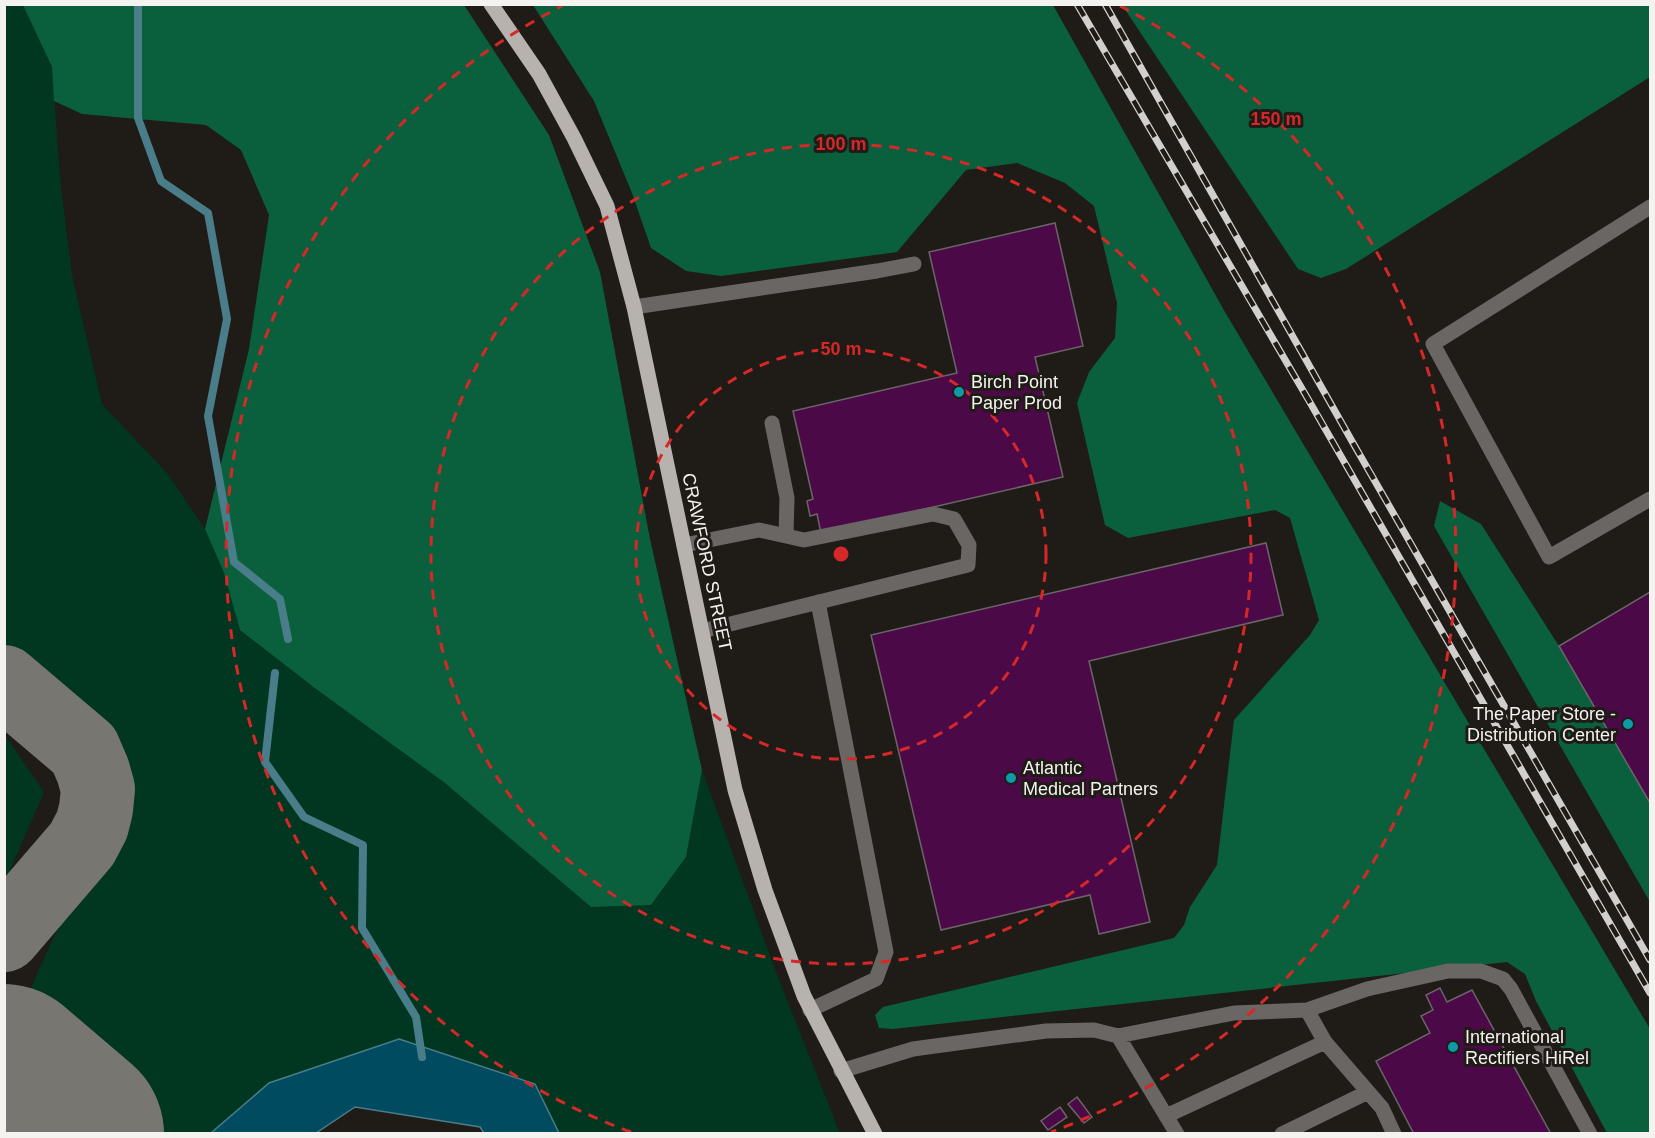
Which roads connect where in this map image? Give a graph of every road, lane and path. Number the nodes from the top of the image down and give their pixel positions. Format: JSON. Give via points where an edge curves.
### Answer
{"nodes":[{"id":1,"x":491,"y":4,"type":"edge"},
{"id":2,"x":1650,"y":207,"type":"edge"},
{"id":3,"x":915,"y":264,"type":"dead end"},
{"id":4,"x":634,"y":307,"type":"junction"},
{"id":5,"x":772,"y":423,"type":"dead end"},
{"id":6,"x":1650,"y":499,"type":"edge"},
{"id":7,"x":786,"y":536,"type":"junction"},
{"id":8,"x":684,"y":545,"type":"junction"},
{"id":9,"x":818,"y":602,"type":"junction"},
{"id":10,"x":702,"y":631,"type":"junction"},
{"id":11,"x":810,"y":1010,"type":"junction"},
{"id":12,"x":1307,"y":1011,"type":"junction"},
{"id":13,"x":1118,"y":1035,"type":"junction"},
{"id":14,"x":1325,"y":1042,"type":"junction"},
{"id":15,"x":842,"y":1071,"type":"junction"},
{"id":16,"x":1368,"y":1092,"type":"junction"},
{"id":17,"x":1166,"y":1116,"type":"junction"},
{"id":18,"x":875,"y":1134,"type":"edge"},
{"id":19,"x":1177,"y":1134,"type":"edge"},
{"id":20,"x":1282,"y":1134,"type":"edge"},
{"id":21,"x":1395,"y":1134,"type":"edge"},
{"id":22,"x":1590,"y":1134,"type":"edge"}],
"edges":[{"from":1,"to":4,"type":"main road","name":"CRAWFORD STREET","via":[[539,74],[607,206]]},
{"from":2,"to":6,"type":"lane","via":[[1433,344],[1550,557]]},
{"from":3,"to":4,"type":"lane"},
{"from":4,"to":8,"type":"main road","name":"CRAWFORD STREET"},
{"from":5,"to":7,"type":"lane","via":[[787,498]]},
{"from":7,"to":8,"type":"lane","via":[[759,530]]},
{"from":7,"to":9,"type":"lane","via":[[804,540],[933,514],[954,519],[969,545],[968,565]]},
{"from":8,"to":10,"type":"main road","name":"CRAWFORD STREET"},
{"from":9,"to":10,"type":"lane"},
{"from":9,"to":11,"type":"lane","via":[[886,952],[876,979]]},
{"from":10,"to":11,"type":"main road","name":"CRAWFORD STREET","via":[[735,790],[768,900]]},
{"from":11,"to":15,"type":"main road","name":"CRAWFORD STREET"},
{"from":12,"to":13,"type":"lane","via":[[1234,1013]]},
{"from":12,"to":14,"type":"lane"},
{"from":12,"to":22,"type":"lane","via":[[1367,989],[1448,971],[1481,971],[1503,979]]},
{"from":13,"to":15,"type":"lane","via":[[1094,1030],[1046,1031],[914,1049]]},
{"from":13,"to":17,"type":"lane"},
{"from":14,"to":16,"type":"lane"},
{"from":14,"to":17,"type":"lane"},
{"from":15,"to":18,"type":"main road","name":"CRAWFORD STREET"},
{"from":16,"to":20,"type":"lane"},
{"from":16,"to":21,"type":"lane","via":[[1382,1108]]},
{"from":17,"to":19,"type":"lane"}]}
